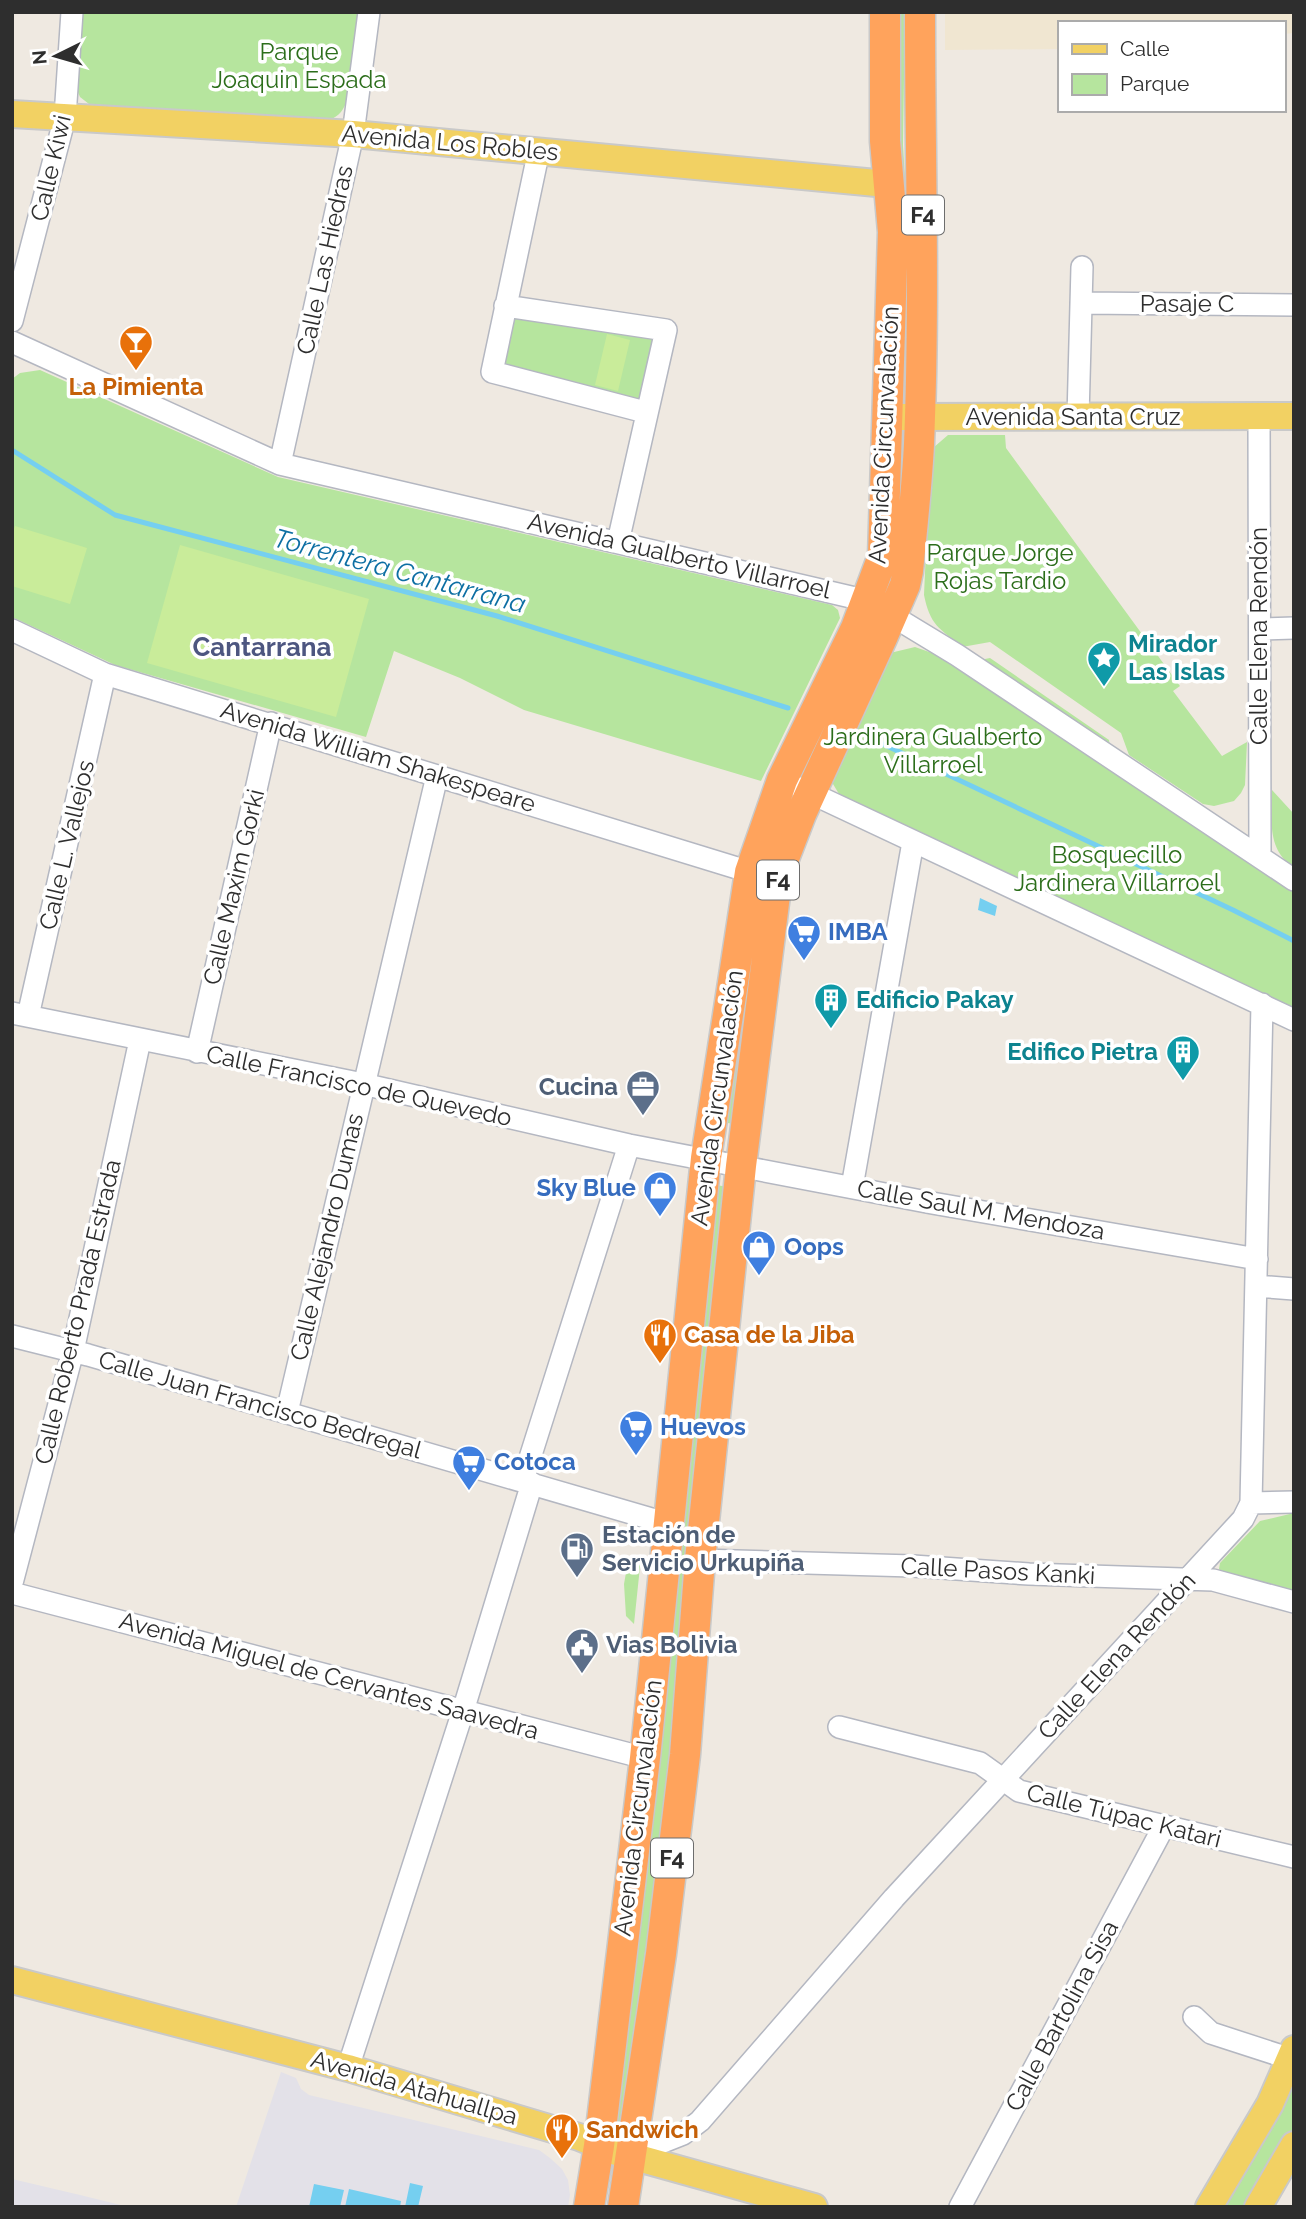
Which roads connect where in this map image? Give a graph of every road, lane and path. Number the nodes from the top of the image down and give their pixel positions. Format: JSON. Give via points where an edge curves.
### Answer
{"nodes":[{"id":1,"x":72,"y":12,"type":"edge"},
{"id":2,"x":369,"y":12,"type":"edge"},
{"id":3,"x":885,"y":12,"type":"edge"},
{"id":4,"x":920,"y":12,"type":"edge"},
{"id":5,"x":12,"y":114,"type":"edge"},
{"id":6,"x":65,"y":117,"type":"junction"},
{"id":7,"x":353,"y":134,"type":"junction"},
{"id":8,"x":539,"y":150,"type":"junction"},
{"id":9,"x":887,"y":184,"type":"junction"},
{"id":10,"x":1082,"y":267,"type":"dead end"},
{"id":11,"x":1081,"y":303,"type":"junction"},
{"id":12,"x":1294,"y":305,"type":"edge"},
{"id":13,"x":505,"y":306,"type":"junction"},
{"id":14,"x":12,"y":321,"type":"edge"},
{"id":15,"x":12,"y":342,"type":"edge"},
{"id":16,"x":645,"y":412,"type":"junction"},
{"id":17,"x":1259,"y":415,"type":"junction"},
{"id":18,"x":1294,"y":416,"type":"edge"},
{"id":19,"x":888,"y":417,"type":"junction"},
{"id":20,"x":1078,"y":417,"type":"junction"},
{"id":21,"x":920,"y":418,"type":"junction"},
{"id":22,"x":280,"y":464,"type":"junction"},
{"id":23,"x":618,"y":542,"type":"junction"},
{"id":24,"x":880,"y":608,"type":"junction"},
{"id":25,"x":1294,"y":628,"type":"edge"},
{"id":26,"x":1261,"y":629,"type":"junction"},
{"id":27,"x":12,"y":630,"type":"edge"},
{"id":28,"x":105,"y":674,"type":"junction"},
{"id":29,"x":271,"y":723,"type":"junction"},
{"id":30,"x":437,"y":776,"type":"junction"},
{"id":31,"x":782,"y":780,"type":"junction"},
{"id":32,"x":811,"y":794,"type":"junction"},
{"id":33,"x":913,"y":842,"type":"junction"},
{"id":34,"x":1260,"y":856,"type":"junction"},
{"id":35,"x":750,"y":872,"type":"junction"},
{"id":36,"x":1294,"y":880,"type":"edge"},
{"id":37,"x":1262,"y":1004,"type":"junction"},
{"id":38,"x":20,"y":1014,"type":"edge"},
{"id":39,"x":1294,"y":1020,"type":"edge"},
{"id":40,"x":139,"y":1040,"type":"junction"},
{"id":41,"x":197,"y":1052,"type":"junction"},
{"id":42,"x":363,"y":1084,"type":"junction"},
{"id":43,"x":629,"y":1144,"type":"junction"},
{"id":44,"x":706,"y":1158,"type":"junction"},
{"id":45,"x":741,"y":1166,"type":"junction"},
{"id":46,"x":852,"y":1187,"type":"junction"},
{"id":47,"x":1257,"y":1259,"type":"junction"},
{"id":48,"x":1256,"y":1286,"type":"junction"},
{"id":49,"x":1294,"y":1289,"type":"edge"},
{"id":50,"x":12,"y":1336,"type":"edge"},
{"id":51,"x":72,"y":1351,"type":"junction"},
{"id":52,"x":287,"y":1412,"type":"junction"},
{"id":53,"x":527,"y":1481,"type":"junction"},
{"id":54,"x":1294,"y":1502,"type":"edge"},
{"id":55,"x":1251,"y":1503,"type":"junction"},
{"id":56,"x":669,"y":1524,"type":"junction"},
{"id":57,"x":700,"y":1560,"type":"junction"},
{"id":58,"x":1188,"y":1580,"type":"junction"},
{"id":59,"x":12,"y":1583,"type":"edge"},
{"id":60,"x":12,"y":1593,"type":"edge"},
{"id":61,"x":1294,"y":1602,"type":"edge"},
{"id":62,"x":463,"y":1712,"type":"junction"},
{"id":63,"x":839,"y":1727,"type":"dead end"},
{"id":64,"x":645,"y":1758,"type":"junction"},
{"id":65,"x":1002,"y":1780,"type":"junction"},
{"id":66,"x":1164,"y":1826,"type":"junction"},
{"id":67,"x":1294,"y":1857,"type":"edge"},
{"id":68,"x":12,"y":1980,"type":"edge"},
{"id":69,"x":1194,"y":2017,"type":"dead end"},
{"id":70,"x":1292,"y":2054,"type":"edge"},
{"id":71,"x":348,"y":2067,"type":"junction"},
{"id":72,"x":1294,"y":2145,"type":"edge"},
{"id":73,"x":599,"y":2146,"type":"junction"},
{"id":74,"x":630,"y":2155,"type":"junction"},
{"id":75,"x":589,"y":2207,"type":"edge"},
{"id":76,"x":623,"y":2207,"type":"edge"},
{"id":77,"x":814,"y":2207,"type":"edge"},
{"id":78,"x":960,"y":2207,"type":"edge"},
{"id":79,"x":1209,"y":2207,"type":"edge"},
{"id":80,"x":1258,"y":2207,"type":"edge"}],
"edges":[{"from":1,"to":6,"type":"street","name":"Calle Kiwi"},
{"from":2,"to":7,"type":"street","name":"Calle Las Hiedras"},
{"from":3,"to":9,"type":"highway","name":"Avenida Circunvalación","number":"F4"},
{"from":4,"to":21,"type":"highway","name":"Avenida Circunvalación","number":"F4"},
{"from":5,"to":6,"type":"main road","name":"Avenida Los Robles"},
{"from":6,"to":7,"type":"main road","name":"Avenida Los Robles"},
{"from":6,"to":14,"type":"street","name":"Calle Kiwi"},
{"from":7,"to":8,"type":"main road","name":"Avenida Los Robles"},
{"from":7,"to":22,"type":"street","name":"Calle Las Hiedras"},
{"from":8,"to":9,"type":"main road","name":"Avenida Los Robles"},
{"from":8,"to":13,"type":"street"},
{"from":9,"to":19,"type":"highway","name":"Avenida Circunvalación","number":"F4","via":[[893,232]]},
{"from":10,"to":11,"type":"street"},
{"from":11,"to":12,"type":"street","name":"Pasaje C"},
{"from":11,"to":20,"type":"street"},
{"from":13,"to":16,"type":"street","via":[[492,372]]},
{"from":13,"to":16,"type":"street","via":[[666,330]]},
{"from":15,"to":22,"type":"street","name":"Avenida Gualberto Villarroel"},
{"from":16,"to":23,"type":"street"},
{"from":17,"to":18,"type":"main road","name":"Avenida Santa Cruz"},
{"from":17,"to":20,"type":"main road","name":"Avenida Santa Cruz"},
{"from":17,"to":26,"type":"street","name":"Calle Elena Rendón"},
{"from":19,"to":21,"type":"main road","name":"Avenida Santa Cruz"},
{"from":19,"to":24,"type":"highway","name":"Avenida Circunvalación","number":"F4"},
{"from":20,"to":21,"type":"main road","name":"Avenida Santa Cruz"},
{"from":21,"to":24,"type":"highway","name":"Avenida Circunvalación","number":"F4","via":[[908,571]]},
{"from":22,"to":23,"type":"street","name":"Avenida Gualberto Villarroel"},
{"from":23,"to":24,"type":"street","name":"Avenida Gualberto Villarroel"},
{"from":24,"to":31,"type":"highway","name":"Avenida Circunvalación","number":"F4"},
{"from":24,"to":32,"type":"highway","name":"Avenida Circunvalación","number":"F4"},
{"from":24,"to":34,"type":"street","name":"Avenida Gualberto Villarroel"},
{"from":25,"to":26,"type":"street"},
{"from":26,"to":34,"type":"street","name":"Calle Elena Rendón"},
{"from":27,"to":28,"type":"street","name":"Avenida William Shakespeare"},
{"from":28,"to":29,"type":"street","name":"Avenida William Shakespeare"},
{"from":28,"to":38,"type":"street","name":"Calle L. Vallejos"},
{"from":29,"to":30,"type":"street","name":"Avenida William Shakespeare"},
{"from":29,"to":41,"type":"street","name":"Calle Maxim Gorki"},
{"from":30,"to":35,"type":"street","name":"Avenida William Shakespeare"},
{"from":30,"to":42,"type":"street","name":"Calle Alejandro Dumas"},
{"from":31,"to":32,"type":"street"},
{"from":31,"to":35,"type":"highway","name":"Avenida Circunvalación","number":"F4"},
{"from":32,"to":33,"type":"street"},
{"from":32,"to":45,"type":"highway","name":"Avenida Circunvalación","number":"F4","via":[[777,885]]},
{"from":33,"to":37,"type":"street"},
{"from":33,"to":46,"type":"street"},
{"from":34,"to":36,"type":"street","name":"Avenida Gualberto Villarroel"},
{"from":35,"to":44,"type":"highway","name":"Avenida Circunvalación","number":"F4"},
{"from":37,"to":39,"type":"street"},
{"from":37,"to":47,"type":"street"},
{"from":38,"to":40,"type":"street","name":"Calle Francisco de Quevedo"},
{"from":40,"to":41,"type":"street","name":"Calle Francisco de Quevedo"},
{"from":40,"to":51,"type":"street","name":"Calle Roberto Prada Estrada"},
{"from":41,"to":42,"type":"street","name":"Calle Francisco de Quevedo"},
{"from":42,"to":43,"type":"street","name":"Calle Francisco de Quevedo"},
{"from":42,"to":52,"type":"street","name":"Calle Alejandro Dumas"},
{"from":43,"to":44,"type":"street","name":"Calle Francisco de Quevedo"},
{"from":43,"to":53,"type":"street"},
{"from":44,"to":45,"type":"street","name":"Calle Saul M. Mendoza"},
{"from":44,"to":56,"type":"highway","name":"Avenida Circunvalación","number":"F4"},
{"from":45,"to":46,"type":"street","name":"Calle Saul M. Mendoza"},
{"from":45,"to":57,"type":"highway","name":"Avenida Circunvalación","number":"F4"},
{"from":46,"to":47,"type":"street","name":"Calle Saul M. Mendoza"},
{"from":47,"to":48,"type":"street"},
{"from":48,"to":49,"type":"street"},
{"from":48,"to":55,"type":"street"},
{"from":50,"to":51,"type":"street","name":"Calle Juan Francisco Bedregal"},
{"from":51,"to":52,"type":"street","name":"Calle Juan Francisco Bedregal"},
{"from":51,"to":59,"type":"street","name":"Calle Roberto Prada Estrada"},
{"from":52,"to":53,"type":"street","name":"Calle Juan Francisco Bedregal"},
{"from":53,"to":56,"type":"street","name":"Calle Juan Francisco Bedregal"},
{"from":53,"to":62,"type":"street"},
{"from":54,"to":55,"type":"street"},
{"from":55,"to":58,"type":"street","name":"Calle Elena Rendón","via":[[1243,1520]]},
{"from":56,"to":64,"type":"highway","name":"Avenida Circunvalación","number":"F4"},
{"from":57,"to":58,"type":"street","name":"Calle Pasos Kanki"},
{"from":57,"to":74,"type":"highway","name":"Avenida Circunvalación","number":"F4","via":[[685,1755]]},
{"from":58,"to":61,"type":"street","name":"Calle Pasos Kanki","via":[[1213,1580]]},
{"from":58,"to":65,"type":"street","name":"Calle Elena Rendón"},
{"from":60,"to":62,"type":"street","name":"Avenida Miguel de Cervantes Saavedra"},
{"from":62,"to":64,"type":"street","name":"Avenida Miguel de Cervantes Saavedra"},
{"from":62,"to":71,"type":"street"},
{"from":63,"to":65,"type":"street","name":"Calle Túpac Katari","via":[[980,1763]]},
{"from":64,"to":73,"type":"highway","name":"Avenida Circunvalación","number":"F4"},
{"from":65,"to":66,"type":"street","name":"Calle Túpac Katari","via":[[1018,1791]]},
{"from":65,"to":74,"type":"street","name":"Calle Elena Rendón","via":[[700,2121],[683,2134]]},
{"from":66,"to":67,"type":"street","name":"Calle Túpac Katari"},
{"from":66,"to":78,"type":"street","name":"Calle Bartolina Sisa"},
{"from":68,"to":71,"type":"main road","name":"Avenida Atahuallpa"},
{"from":69,"to":70,"type":"street","via":[[1210,2033]]},
{"from":70,"to":79,"type":"main road","via":[[1270,2104]]},
{"from":71,"to":73,"type":"main road","name":"Avenida Atahuallpa"},
{"from":72,"to":80,"type":"main road"},
{"from":73,"to":74,"type":"main road","name":"Avenida Atahuallpa"},
{"from":73,"to":75,"type":"highway","name":"Avenida Circunvalación","number":"F4"},
{"from":74,"to":76,"type":"highway","name":"Avenida Circunvalación","number":"F4"},
{"from":74,"to":77,"type":"main road","name":"Avenida Atahuallpa"}]}
